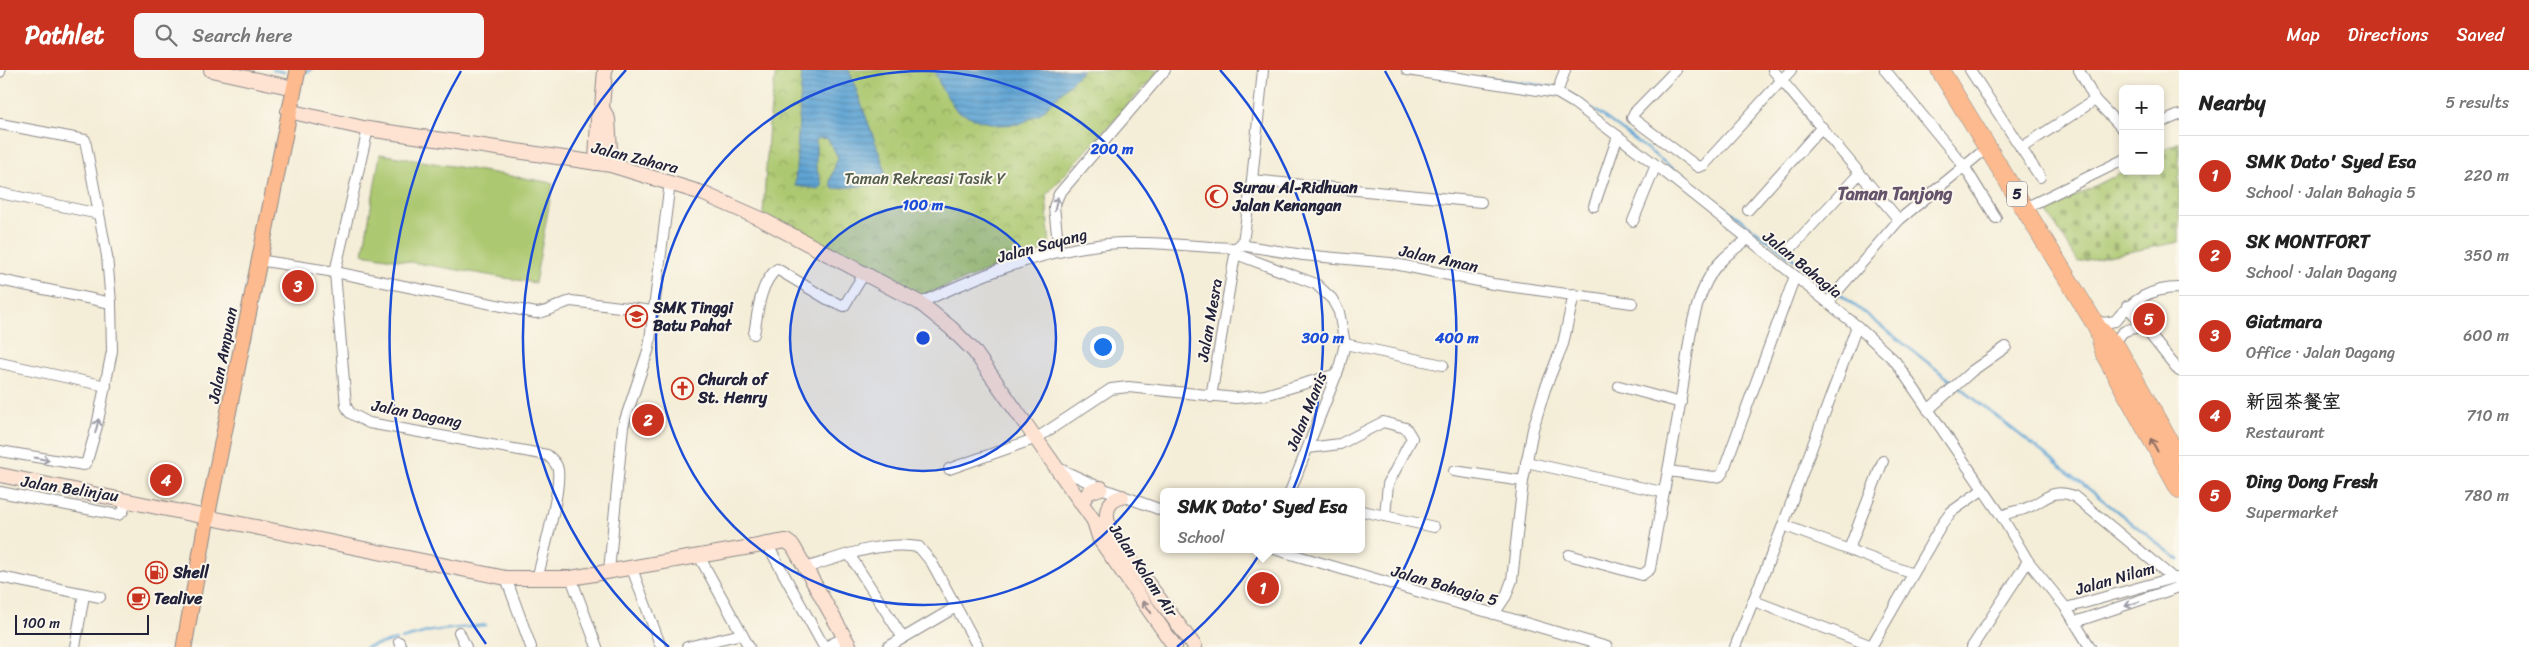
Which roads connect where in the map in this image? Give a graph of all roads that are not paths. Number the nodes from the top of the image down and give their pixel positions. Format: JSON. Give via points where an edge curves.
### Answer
{"nodes":[{"id":1,"x":211,"y":70,"type":"edge"},
{"id":2,"x":298,"y":70,"type":"edge"},
{"id":3,"x":605,"y":70,"type":"edge"},
{"id":4,"x":1165,"y":70,"type":"edge"},
{"id":5,"x":1264,"y":70,"type":"edge"},
{"id":6,"x":1408,"y":70,"type":"edge"},
{"id":7,"x":1676,"y":70,"type":"edge"},
{"id":8,"x":1773,"y":70,"type":"edge"},
{"id":9,"x":1791,"y":70,"type":"edge"},
{"id":10,"x":1885,"y":70,"type":"edge"},
{"id":11,"x":1940,"y":70,"type":"edge"},
{"id":12,"x":1970,"y":70,"type":"edge"},
{"id":13,"x":2082,"y":71,"type":"edge"},
{"id":14,"x":1781,"y":78,"type":"junction"},
{"id":15,"x":1560,"y":83,"type":"edge"},
{"id":16,"x":294,"y":88,"type":"junction"},
{"id":17,"x":2095,"y":100,"type":"junction"},
{"id":18,"x":602,"y":108,"type":"junction"},
{"id":19,"x":288,"y":111,"type":"junction"},
{"id":20,"x":2179,"y":115,"type":"edge"},
{"id":21,"x":2164,"y":121,"type":"edge"},
{"id":22,"x":0,"y":124,"type":"edge"},
{"id":23,"x":2119,"y":125,"type":"edge"},
{"id":24,"x":1822,"y":127,"type":"junction"},
{"id":25,"x":368,"y":129,"type":"junction"},
{"id":26,"x":1618,"y":136,"type":"junction"},
{"id":27,"x":1988,"y":147,"type":"junction"},
{"id":28,"x":2021,"y":148,"type":"junction"},
{"id":29,"x":2119,"y":162,"type":"edge"},
{"id":30,"x":596,"y":163,"type":"junction"},
{"id":31,"x":611,"y":165,"type":"junction"},
{"id":32,"x":1656,"y":165,"type":"junction"},
{"id":33,"x":1964,"y":166,"type":"junction"},
{"id":34,"x":1859,"y":174,"type":"junction"},
{"id":35,"x":2040,"y":177,"type":"dead end"},
{"id":36,"x":1252,"y":180,"type":"junction"},
{"id":37,"x":670,"y":182,"type":"junction"},
{"id":38,"x":0,"y":193,"type":"edge"},
{"id":39,"x":1481,"y":202,"type":"dead end"},
{"id":40,"x":1594,"y":206,"type":"dead end"},
{"id":41,"x":2025,"y":208,"type":"junction"},
{"id":42,"x":1748,"y":210,"type":"dead end"},
{"id":43,"x":99,"y":214,"type":"junction"},
{"id":44,"x":1996,"y":218,"type":"dead end"},
{"id":45,"x":1900,"y":220,"type":"junction"},
{"id":46,"x":1633,"y":221,"type":"dead end"},
{"id":47,"x":1748,"y":239,"type":"junction"},
{"id":48,"x":1791,"y":248,"type":"dead end"},
{"id":49,"x":1237,"y":249,"type":"junction"},
{"id":50,"x":1059,"y":252,"type":"junction"},
{"id":51,"x":258,"y":260,"type":"junction"},
{"id":52,"x":335,"y":272,"type":"junction"},
{"id":53,"x":864,"y":274,"type":"junction"},
{"id":54,"x":1795,"y":276,"type":"junction"},
{"id":55,"x":0,"y":280,"type":"edge"},
{"id":56,"x":2179,"y":288,"type":"edge"},
{"id":57,"x":1574,"y":294,"type":"junction"},
{"id":58,"x":1831,"y":298,"type":"junction"},
{"id":59,"x":111,"y":302,"type":"junction"},
{"id":60,"x":920,"y":302,"type":"junction"},
{"id":61,"x":1632,"y":303,"type":"dead end"},
{"id":62,"x":2127,"y":306,"type":"junction"},
{"id":63,"x":653,"y":311,"type":"junction"},
{"id":64,"x":2094,"y":323,"type":"junction"},
{"id":65,"x":1857,"y":326,"type":"junction"},
{"id":66,"x":2143,"y":327,"type":"junction"},
{"id":67,"x":754,"y":334,"type":"dead end"},
{"id":68,"x":1345,"y":344,"type":"junction"},
{"id":69,"x":2006,"y":347,"type":"dead end"},
{"id":70,"x":2117,"y":348,"type":"junction"},
{"id":71,"x":0,"y":363,"type":"edge"},
{"id":72,"x":1443,"y":365,"type":"dead end"},
{"id":73,"x":2179,"y":371,"type":"edge"},
{"id":74,"x":1337,"y":374,"type":"junction"},
{"id":75,"x":106,"y":386,"type":"junction"},
{"id":76,"x":1619,"y":386,"type":"dead end"},
{"id":77,"x":1211,"y":396,"type":"junction"},
{"id":78,"x":1680,"y":403,"type":"junction"},
{"id":79,"x":1928,"y":410,"type":"junction"},
{"id":80,"x":2162,"y":426,"type":"junction"},
{"id":81,"x":2179,"y":434,"type":"edge"},
{"id":82,"x":1037,"y":438,"type":"junction"},
{"id":83,"x":1308,"y":448,"type":"junction"},
{"id":84,"x":0,"y":451,"type":"edge"},
{"id":85,"x":2179,"y":459,"type":"edge"},
{"id":86,"x":1883,"y":461,"type":"dead end"},
{"id":87,"x":1526,"y":462,"type":"junction"},
{"id":88,"x":1057,"y":468,"type":"junction"},
{"id":89,"x":949,"y":469,"type":"dead end"},
{"id":90,"x":1454,"y":471,"type":"dead end"},
{"id":91,"x":1668,"y":471,"type":"junction"},
{"id":92,"x":0,"y":475,"type":"edge"},
{"id":93,"x":1523,"y":481,"type":"junction"},
{"id":94,"x":1101,"y":488,"type":"junction"},
{"id":95,"x":1292,"y":488,"type":"edge"},
{"id":96,"x":2179,"y":488,"type":"edge"},
{"id":97,"x":1982,"y":490,"type":"junction"},
{"id":98,"x":0,"y":492,"type":"edge"},
{"id":99,"x":1662,"y":492,"type":"junction"},
{"id":100,"x":1122,"y":497,"type":"junction"},
{"id":101,"x":126,"y":500,"type":"junction"},
{"id":102,"x":1081,"y":504,"type":"junction"},
{"id":103,"x":1160,"y":511,"type":"edge"},
{"id":104,"x":1365,"y":512,"type":"edge"},
{"id":105,"x":1385,"y":516,"type":"junction"},
{"id":106,"x":2002,"y":516,"type":"junction"},
{"id":107,"x":207,"y":517,"type":"junction"},
{"id":108,"x":1094,"y":521,"type":"junction"},
{"id":109,"x":1783,"y":525,"type":"junction"},
{"id":110,"x":1434,"y":528,"type":"dead end"},
{"id":111,"x":1114,"y":538,"type":"junction"},
{"id":112,"x":772,"y":542,"type":"junction"},
{"id":113,"x":1849,"y":549,"type":"junction"},
{"id":114,"x":1288,"y":553,"type":"edge"},
{"id":115,"x":849,"y":554,"type":"junction"},
{"id":116,"x":1569,"y":555,"type":"dead end"},
{"id":117,"x":699,"y":556,"type":"junction"},
{"id":118,"x":2028,"y":561,"type":"junction"},
{"id":119,"x":631,"y":566,"type":"junction"},
{"id":120,"x":805,"y":568,"type":"junction"},
{"id":121,"x":609,"y":571,"type":"junction"},
{"id":122,"x":1913,"y":574,"type":"junction"},
{"id":123,"x":0,"y":577,"type":"edge"},
{"id":124,"x":506,"y":578,"type":"junction"},
{"id":125,"x":571,"y":578,"type":"junction"},
{"id":126,"x":2176,"y":578,"type":"edge"},
{"id":127,"x":537,"y":579,"type":"junction"},
{"id":128,"x":2179,"y":588,"type":"edge"},
{"id":129,"x":84,"y":594,"type":"junction"},
{"id":130,"x":100,"y":597,"type":"dead end"},
{"id":131,"x":1754,"y":601,"type":"junction"},
{"id":132,"x":956,"y":607,"type":"junction"},
{"id":133,"x":2066,"y":608,"type":"junction"},
{"id":134,"x":1494,"y":614,"type":"junction"},
{"id":135,"x":2076,"y":622,"type":"junction"},
{"id":136,"x":459,"y":632,"type":"dead end"},
{"id":137,"x":742,"y":634,"type":"junction"},
{"id":138,"x":903,"y":638,"type":"junction"},
{"id":139,"x":847,"y":642,"type":"edge"},
{"id":140,"x":1871,"y":646,"type":"edge"},
{"id":141,"x":2087,"y":646,"type":"edge"},
{"id":142,"x":75,"y":647,"type":"edge"},
{"id":143,"x":184,"y":647,"type":"edge"},
{"id":144,"x":466,"y":647,"type":"edge"},
{"id":145,"x":531,"y":647,"type":"edge"},
{"id":146,"x":597,"y":647,"type":"edge"},
{"id":147,"x":661,"y":647,"type":"edge"},
{"id":148,"x":687,"y":647,"type":"edge"},
{"id":149,"x":749,"y":647,"type":"edge"},
{"id":150,"x":825,"y":647,"type":"edge"},
{"id":151,"x":888,"y":647,"type":"edge"},
{"id":152,"x":978,"y":647,"type":"edge"},
{"id":153,"x":1176,"y":647,"type":"edge"},
{"id":154,"x":1195,"y":647,"type":"edge"},
{"id":155,"x":1607,"y":647,"type":"edge"},
{"id":156,"x":1735,"y":647,"type":"edge"},
{"id":157,"x":1972,"y":647,"type":"edge"}],
"edges":[{"from":1,"to":16,"type":"street"},
{"from":2,"to":16,"type":"main road","name":"Jalan Ampuan"},
{"from":3,"to":18,"type":"street"},
{"from":50,"to":4,"type":"street","one_way":true,"via":[[1054,207],[1058,194]]},
{"from":5,"to":36,"type":"street","name":"Jalan Mesra"},
{"from":6,"to":15,"type":"street","name":"Jalan Bahagia"},
{"from":7,"to":14,"type":"street","via":[[1634,112],[1632,118],[1698,167],[1704,165]]},
{"from":8,"to":14,"type":"street"},
{"from":9,"to":14,"type":"street"},
{"from":10,"to":33,"type":"street"},
{"from":11,"to":27,"type":"highway","number":"5"},
{"from":12,"to":28,"type":"street"},
{"from":13,"to":17,"type":"street"},
{"from":14,"to":24,"type":"street"},
{"from":15,"to":26,"type":"street","name":"Jalan Bahagia"},
{"from":16,"to":19,"type":"main road","name":"Jalan Ampuan"},
{"from":17,"to":23,"type":"street"},
{"from":17,"to":28,"type":"street"},
{"from":18,"to":30,"type":"street","via":[[598,118]]},
{"from":18,"to":31,"type":"street","via":[[608,119]]},
{"from":19,"to":25,"type":"street","name":"Jalan Zahara"},
{"from":19,"to":51,"type":"main road","name":"Jalan Ampuan"},
{"from":20,"to":21,"type":"street"},
{"from":22,"to":43,"type":"street","via":[[85,140]]},
{"from":24,"to":34,"type":"street"},
{"from":24,"to":42,"type":"street"},
{"from":25,"to":30,"type":"street","name":"Jalan Zahara"},
{"from":25,"to":52,"type":"street","name":"Jalan Dagang"},
{"from":26,"to":32,"type":"street","name":"Jalan Bahagia"},
{"from":26,"to":40,"type":"street"},
{"from":27,"to":33,"type":"street"},
{"from":27,"to":41,"type":"highway","number":"5"},
{"from":28,"to":35,"type":"street"},
{"from":29,"to":41,"type":"street"},
{"from":30,"to":31,"type":"street","name":"Jalan Zahara"},
{"from":31,"to":37,"type":"street","name":"Jalan Zahara"},
{"from":32,"to":46,"type":"street"},
{"from":32,"to":47,"type":"street","name":"Jalan Bahagia"},
{"from":33,"to":44,"type":"street"},
{"from":33,"to":45,"type":"street"},
{"from":34,"to":45,"type":"street"},
{"from":34,"to":48,"type":"street"},
{"from":36,"to":39,"type":"street"},
{"from":36,"to":49,"type":"street","name":"Jalan Mesra","via":[[1242,242]]},
{"from":37,"to":53,"type":"street","name":"Jalan Zahara","via":[[761,219]]},
{"from":37,"to":63,"type":"street"},
{"from":38,"to":43,"type":"street"},
{"from":41,"to":64,"type":"highway","number":"5"},
{"from":43,"to":59,"type":"street"},
{"from":45,"to":58,"type":"street"},
{"from":47,"to":54,"type":"street","name":"Jalan Bahagia"},
{"from":47,"to":78,"type":"street","via":[[1722,259],[1706,284],[1689,342]]},
{"from":49,"to":50,"type":"street","name":"Jalan Sayang","via":[[1149,243],[1099,245]]},
{"from":49,"to":57,"type":"street","name":"Jalan Aman","via":[[1390,263],[1493,284]]},
{"from":49,"to":68,"type":"street","name":"Jalan Manis","via":[[1316,284],[1332,299],[1339,312]]},
{"from":49,"to":77,"type":"street","name":"Jalan Mesra"},
{"from":50,"to":60,"type":"street","name":"Jalan Sayang","via":[[1007,268]]},
{"from":51,"to":52,"type":"street"},
{"from":51,"to":107,"type":"main road","name":"Jalan Ampuan"},
{"from":52,"to":63,"type":"street","via":[[536,313],[571,301]]},
{"from":52,"to":127,"type":"street","name":"Jalan Dagang","via":[[345,399],[350,413],[369,423],[547,454],[556,463],[555,500]]},
{"from":53,"to":60,"type":"street","name":"Jalan Zahara"},
{"from":53,"to":67,"type":"street","via":[[844,306],[776,269],[769,276],[762,296]]},
{"from":54,"to":58,"type":"street","name":"Jalan Bahagia"},
{"from":54,"to":91,"type":"street","via":[[1720,476]]},
{"from":55,"to":59,"type":"street"},
{"from":56,"to":62,"type":"street","via":[[2155,291]]},
{"from":57,"to":61,"type":"street","name":"Jalan Aman"},
{"from":57,"to":87,"type":"street","via":[[1563,344],[1542,397]]},
{"from":58,"to":65,"type":"street","name":"Jalan Bahagia"},
{"from":59,"to":75,"type":"street","via":[[112,351]]},
{"from":60,"to":82,"type":"street","name":"Jalan Zahara","via":[[974,351]]},
{"from":62,"to":64,"type":"street","via":[[2115,321]]},
{"from":62,"to":66,"type":"street"},
{"from":63,"to":121,"type":"street","via":[[649,348],[623,426]]},
{"from":64,"to":70,"type":"highway","number":"5"},
{"from":96,"to":64,"type":"highway","number":"5","one_way":true,"via":[[2105,355]]},
{"from":65,"to":79,"type":"street","name":"Jalan Bahagia","via":[[1895,362]]},
{"from":65,"to":109,"type":"street"},
{"from":66,"to":70,"type":"street","via":[[2120,333]]},
{"from":66,"to":73,"type":"street"},
{"from":68,"to":72,"type":"street"},
{"from":68,"to":74,"type":"street","name":"Jalan Manis"},
{"from":69,"to":79,"type":"street","via":[[1958,382]]},
{"from":70,"to":80,"type":"highway","number":"5"},
{"from":71,"to":75,"type":"street"},
{"from":74,"to":77,"type":"street","via":[[1265,395]]},
{"from":74,"to":83,"type":"street","name":"Jalan Manis"},
{"from":84,"to":75,"type":"street","one_way":true,"via":[[84,465]]},
{"from":76,"to":78,"type":"street"},
{"from":77,"to":82,"type":"street","via":[[1128,387],[1110,389]]},
{"from":78,"to":91,"type":"street"},
{"from":79,"to":97,"type":"street","name":"Jalan Bahagia"},
{"from":80,"to":81,"type":"highway"},
{"from":80,"to":85,"type":"highway","number":"5"},
{"from":82,"to":88,"type":"street","name":"Jalan Zahara"},
{"from":82,"to":89,"type":"street"},
{"from":83,"to":95,"type":"street","name":"Jalan Manis"},
{"from":83,"to":105,"type":"street","via":[[1340,444],[1383,422],[1406,428],[1412,438],[1388,484]]},
{"from":86,"to":113,"type":"street"},
{"from":87,"to":93,"type":"street"},
{"from":87,"to":99,"type":"street"},
{"from":88,"to":94,"type":"street"},
{"from":88,"to":102,"type":"street","name":"Jalan Zahara"},
{"from":90,"to":93,"type":"street"},
{"from":91,"to":99,"type":"street"},
{"from":92,"to":101,"type":"street"},
{"from":93,"to":134,"type":"street","via":[[1512,580]]},
{"from":94,"to":100,"type":"street"},
{"from":94,"to":102,"type":"street","via":[[1089,492]]},
{"from":97,"to":106,"type":"street","name":"Jalan Bahagia"},
{"from":97,"to":122,"type":"street","via":[[1951,512]]},
{"from":98,"to":101,"type":"street","name":"Jalan Belinjau","via":[[118,514],[123,512]]},
{"from":99,"to":116,"type":"street","via":[[1650,569],[1645,574]]},
{"from":100,"to":103,"type":"street"},
{"from":100,"to":111,"type":"street","via":[[1108,505],[1106,514]]},
{"from":101,"to":107,"type":"street"},
{"from":102,"to":108,"type":"street","name":"Jalan Zahara"},
{"from":104,"to":105,"type":"street"},
{"from":105,"to":110,"type":"street"},
{"from":106,"to":118,"type":"street","name":"Jalan Bahagia"},
{"from":106,"to":126,"type":"street","via":[[2024,509],[2049,494],[2066,493],[2074,496]]},
{"from":107,"to":124,"type":"street"},
{"from":107,"to":143,"type":"main road","name":"Jalan Ampuan"},
{"from":108,"to":111,"type":"street","name":"Jalan Kolam Air","via":[[1105,526]]},
{"from":153,"to":108,"type":"street","name":"Jalan Kolam Air","one_way":true,"via":[[1100,540]]},
{"from":109,"to":113,"type":"street"},
{"from":109,"to":131,"type":"street"},
{"from":111,"to":154,"type":"street","name":"Jalan Kolam Air"},
{"from":112,"to":117,"type":"street"},
{"from":112,"to":120,"type":"street","via":[[790,542]]},
{"from":112,"to":150,"type":"street"},
{"from":113,"to":122,"type":"street"},
{"from":114,"to":134,"type":"street","name":"Jalan Bahagia 5"},
{"from":115,"to":120,"type":"street"},
{"from":115,"to":132,"type":"street","via":[[872,548],[919,547],[925,551]]},
{"from":115,"to":138,"type":"street"},
{"from":117,"to":119,"type":"street"},
{"from":117,"to":137,"type":"street"},
{"from":118,"to":133,"type":"street","name":"Jalan Bahagia"},
{"from":118,"to":157,"type":"street"},
{"from":119,"to":121,"type":"street"},
{"from":119,"to":147,"type":"street"},
{"from":120,"to":139,"type":"street"},
{"from":121,"to":125,"type":"street"},
{"from":122,"to":140,"type":"street"},
{"from":123,"to":129,"type":"street"},
{"from":124,"to":127,"type":"street"},
{"from":124,"to":145,"type":"street"},
{"from":125,"to":127,"type":"street"},
{"from":125,"to":146,"type":"street"},
{"from":126,"to":133,"type":"street","name":"Jalan Nilam"},
{"from":128,"to":135,"type":"street","name":"Jalan Nilam","one_way":true},
{"from":129,"to":130,"type":"street"},
{"from":129,"to":142,"type":"street"},
{"from":131,"to":140,"type":"street"},
{"from":131,"to":156,"type":"street"},
{"from":132,"to":138,"type":"street"},
{"from":132,"to":152,"type":"street"},
{"from":133,"to":135,"type":"street","name":"Jalan Bahagia"},
{"from":134,"to":155,"type":"street","name":"Jalan Bahagia 5"},
{"from":135,"to":141,"type":"street","name":"Jalan Bahagia"},
{"from":136,"to":144,"type":"street"},
{"from":137,"to":148,"type":"street"},
{"from":137,"to":149,"type":"street"},
{"from":138,"to":151,"type":"street"},
{"from":139,"to":150,"type":"street"}]}
